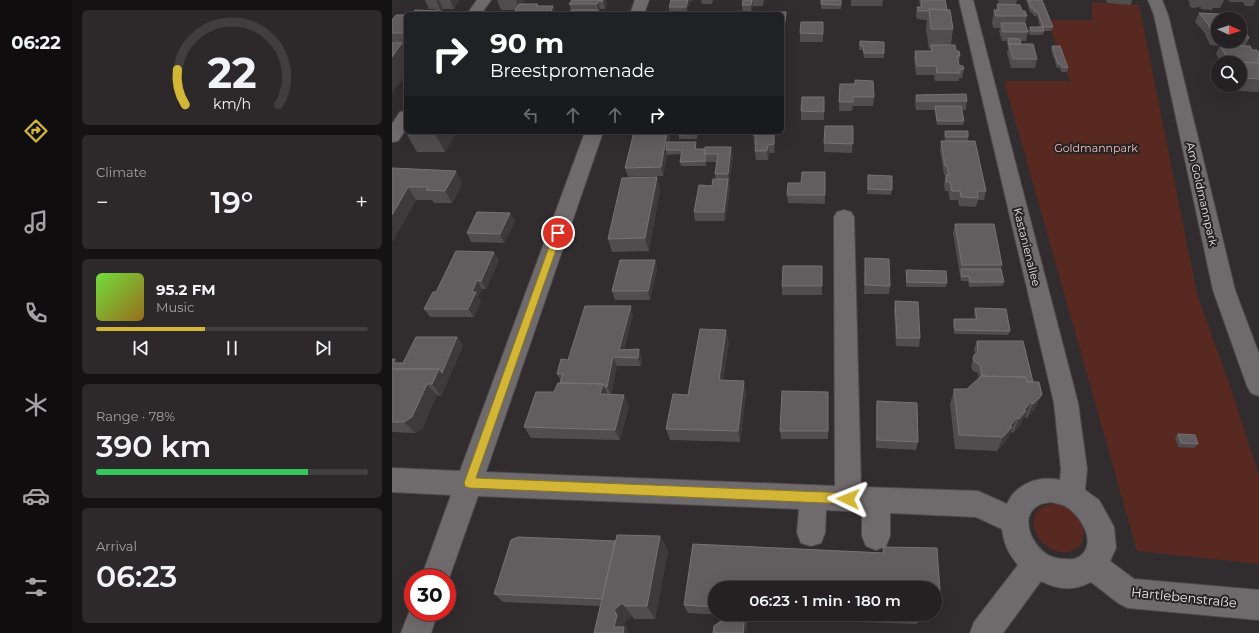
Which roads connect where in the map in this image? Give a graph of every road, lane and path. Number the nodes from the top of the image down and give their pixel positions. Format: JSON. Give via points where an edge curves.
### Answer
{"nodes":[{"id":1,"x":484,"y":0,"type":"edge"},
{"id":2,"x":642,"y":0,"type":"edge"},
{"id":3,"x":966,"y":0,"type":"edge"},
{"id":4,"x":1155,"y":0,"type":"edge"},
{"id":5,"x":475,"y":12,"type":"edge"},
{"id":6,"x":638,"y":12,"type":"edge"},
{"id":7,"x":404,"y":119,"type":"edge"},
{"id":8,"x":593,"y":134,"type":"edge"},
{"id":9,"x":392,"y":137,"type":"edge"},
{"id":10,"x":844,"y":216,"type":"dead end"},
{"id":11,"x":1259,"y":386,"type":"edge"},
{"id":12,"x":392,"y":480,"type":"edge"},
{"id":13,"x":469,"y":483,"type":"junction"},
{"id":14,"x":1071,"y":495,"type":"junction"},
{"id":15,"x":813,"y":497,"type":"junction"},
{"id":16,"x":848,"y":499,"type":"junction"},
{"id":17,"x":876,"y":500,"type":"junction"},
{"id":18,"x":1014,"y":521,"type":"junction"},
{"id":19,"x":811,"y":533,"type":"dead end"},
{"id":20,"x":876,"y":536,"type":"dead end"},
{"id":21,"x":1036,"y":564,"type":"junction"},
{"id":22,"x":1093,"y":565,"type":"junction"},
{"id":23,"x":438,"y":569,"type":"edge"},
{"id":24,"x":1259,"y":605,"type":"edge"},
{"id":25,"x":420,"y":621,"type":"edge"},
{"id":26,"x":416,"y":633,"type":"edge"},
{"id":27,"x":985,"y":633,"type":"edge"}],
"edges":[{"from":1,"to":5,"type":"street"},
{"from":2,"to":6,"type":"street"},
{"from":3,"to":14,"type":"street","name":"Kastanienallee","via":[[1066,403],[1074,469]]},
{"from":4,"to":11,"type":"street","name":"Am Goldmannpark","via":[[1224,290]]},
{"from":7,"to":9,"type":"street"},
{"from":8,"to":13,"type":"street"},
{"from":10,"to":16,"type":"street"},
{"from":12,"to":13,"type":"street"},
{"from":13,"to":15,"type":"street"},
{"from":13,"to":23,"type":"street"},
{"from":14,"to":18,"type":"street","via":[[1051,490],[1033,493],[1020,504]]},
{"from":14,"to":22,"type":"street","via":[[1089,509],[1100,527],[1102,548]]},
{"from":15,"to":16,"type":"street"},
{"from":15,"to":19,"type":"street"},
{"from":16,"to":17,"type":"street"},
{"from":17,"to":18,"type":"street","via":[[978,504]]},
{"from":17,"to":20,"type":"street"},
{"from":18,"to":21,"type":"street","via":[[1018,543]]},
{"from":21,"to":22,"type":"street","via":[[1055,573],[1076,574]]},
{"from":21,"to":27,"type":"street"},
{"from":22,"to":24,"type":"street","name":"Hartlebenstraße","via":[[1128,593]]},
{"from":25,"to":26,"type":"street"}]}
